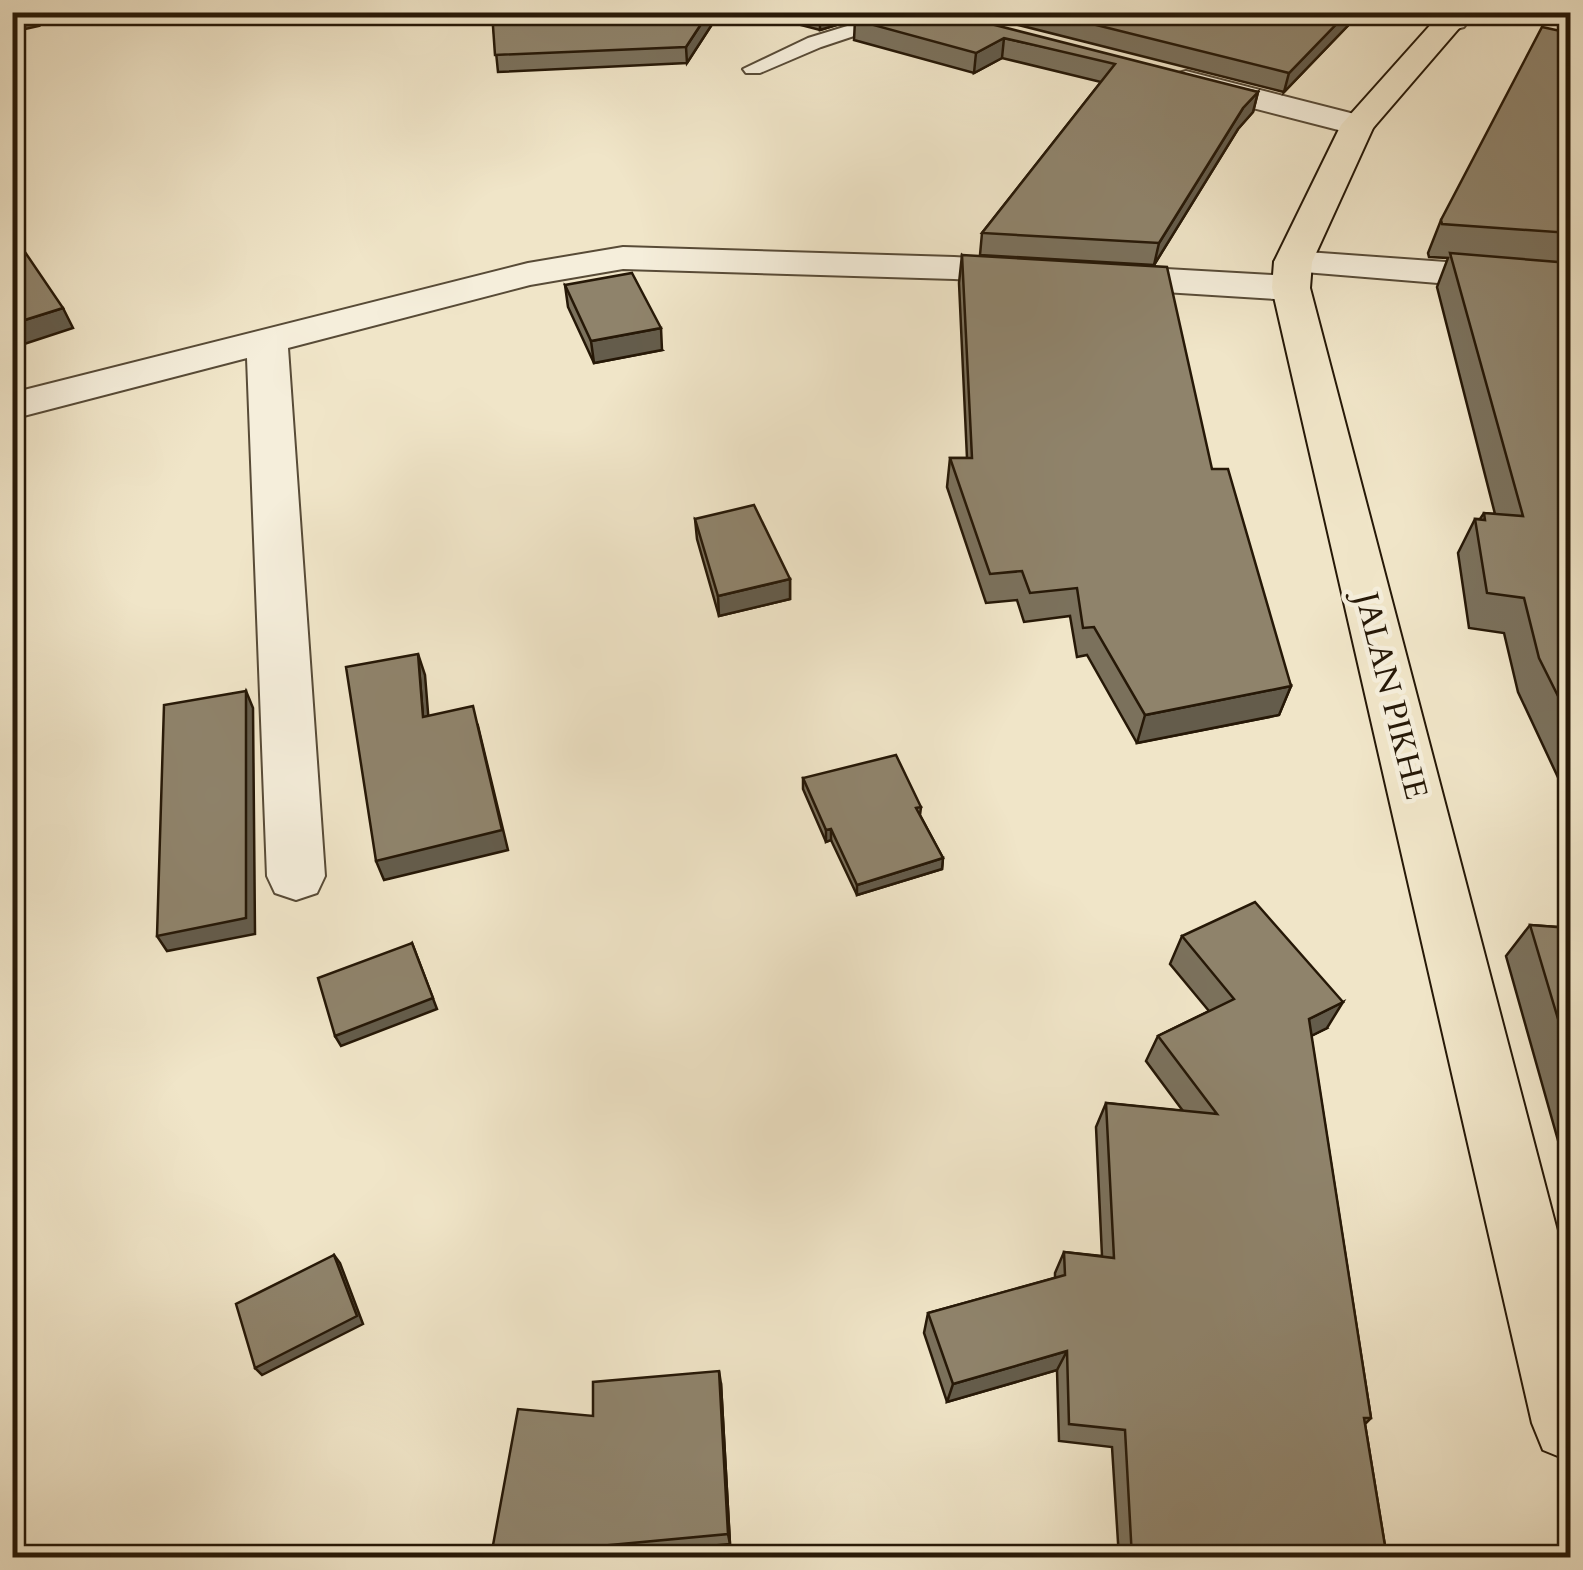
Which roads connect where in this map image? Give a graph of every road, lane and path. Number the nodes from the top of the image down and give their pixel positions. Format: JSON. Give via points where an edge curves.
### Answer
{"nodes":[{"id":1,"x":917,"y":13,"type":"edge"},
{"id":2,"x":1443,"y":15,"type":"edge"},
{"id":3,"x":955,"y":22,"type":"edge"},
{"id":4,"x":753,"y":69,"type":"dead end"},
{"id":5,"x":1147,"y":71,"type":"edge"},
{"id":6,"x":1358,"y":125,"type":"junction"},
{"id":7,"x":1292,"y":275,"type":"junction"},
{"id":8,"x":1570,"y":282,"type":"edge"},
{"id":9,"x":267,"y":342,"type":"junction"},
{"id":10,"x":12,"y":406,"type":"edge"},
{"id":11,"x":296,"y":876,"type":"dead end"},
{"id":12,"x":1570,"y":1423,"type":"edge"}],
"edges":[{"from":1,"to":3,"type":"street"},
{"from":1,"to":4,"type":"lane","via":[[815,39]]},
{"from":2,"to":6,"type":"highway"},
{"from":5,"to":6,"type":"street"},
{"from":6,"to":7,"type":"highway"},
{"from":7,"to":8,"type":"street"},
{"from":7,"to":9,"type":"street","via":[[623,258],[528,274]]},
{"from":7,"to":12,"type":"highway","name":"JALAN PIKHE"},
{"from":9,"to":10,"type":"street"},
{"from":9,"to":11,"type":"street"}]}
